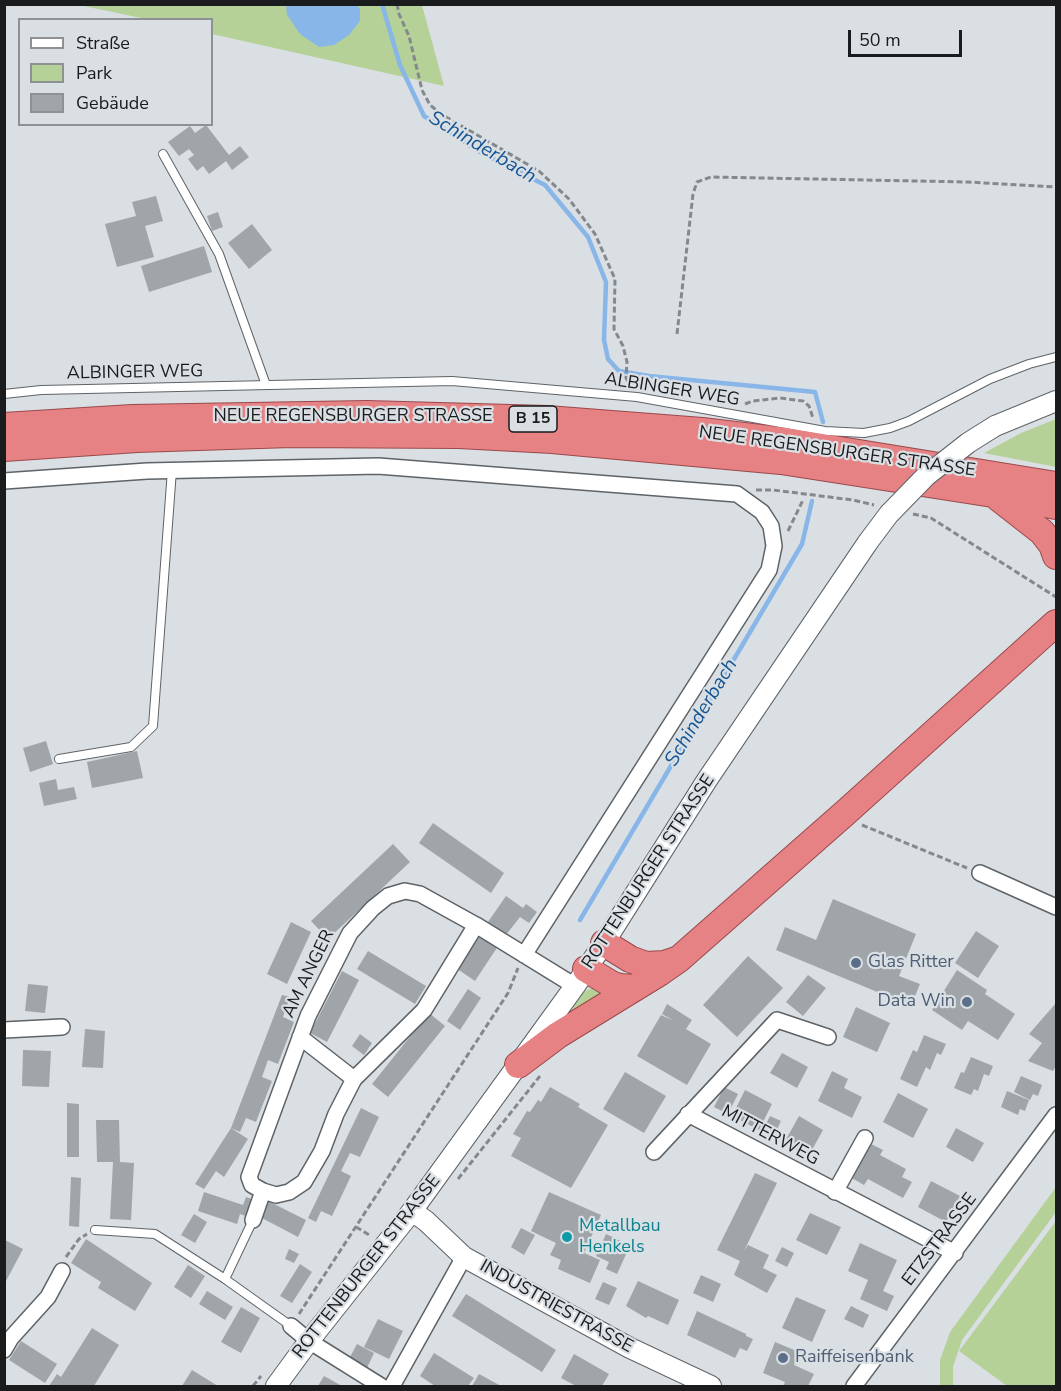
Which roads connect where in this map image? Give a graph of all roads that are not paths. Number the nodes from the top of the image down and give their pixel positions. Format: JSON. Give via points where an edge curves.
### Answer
{"nodes":[{"id":1,"x":163,"y":154,"type":"dead end"},
{"id":2,"x":1056,"y":357,"type":"edge"},
{"id":3,"x":266,"y":385,"type":"junction"},
{"id":4,"x":4,"y":394,"type":"edge"},
{"id":5,"x":1056,"y":401,"type":"edge"},
{"id":6,"x":4,"y":426,"type":"edge"},
{"id":7,"x":4,"y":448,"type":"edge"},
{"id":8,"x":172,"y":470,"type":"junction"},
{"id":9,"x":4,"y":481,"type":"edge"},
{"id":10,"x":1056,"y":485,"type":"edge"},
{"id":11,"x":993,"y":494,"type":"junction"},
{"id":12,"x":1056,"y":506,"type":"edge"},
{"id":13,"x":1056,"y":556,"type":"edge"},
{"id":14,"x":1054,"y":597,"type":"edge"},
{"id":15,"x":1048,"y":630,"type":"edge"},
{"id":16,"x":59,"y":759,"type":"dead end"},
{"id":17,"x":980,"y":873,"type":"road end"},
{"id":18,"x":1056,"y":907,"type":"edge"},
{"id":19,"x":476,"y":925,"type":"junction"},
{"id":20,"x":604,"y":943,"type":"junction"},
{"id":21,"x":524,"y":955,"type":"junction"},
{"id":22,"x":679,"y":959,"type":"junction"},
{"id":23,"x":580,"y":977,"type":"junction"},
{"id":24,"x":635,"y":987,"type":"junction"},
{"id":25,"x":62,"y":1028,"type":"dead end"},
{"id":26,"x":4,"y":1030,"type":"edge"},
{"id":27,"x":300,"y":1037,"type":"junction"},
{"id":28,"x":828,"y":1037,"type":"dead end"},
{"id":29,"x":518,"y":1065,"type":"junction"},
{"id":30,"x":354,"y":1079,"type":"junction"},
{"id":31,"x":687,"y":1114,"type":"junction"},
{"id":32,"x":1056,"y":1115,"type":"edge"},
{"id":33,"x":865,"y":1138,"type":"dead end"},
{"id":34,"x":654,"y":1152,"type":"dead end"},
{"id":35,"x":263,"y":1191,"type":"junction"},
{"id":36,"x":835,"y":1192,"type":"junction"},
{"id":37,"x":412,"y":1211,"type":"junction"},
{"id":38,"x":254,"y":1220,"type":"joint"},
{"id":39,"x":95,"y":1230,"type":"road end"},
{"id":40,"x":955,"y":1253,"type":"junction"},
{"id":41,"x":464,"y":1257,"type":"junction"},
{"id":42,"x":62,"y":1271,"type":"road end"},
{"id":43,"x":225,"y":1279,"type":"junction"},
{"id":44,"x":291,"y":1326,"type":"joint"},
{"id":45,"x":309,"y":1341,"type":"junction"},
{"id":46,"x":4,"y":1350,"type":"edge"},
{"id":47,"x":276,"y":1386,"type":"edge"},
{"id":48,"x":381,"y":1386,"type":"edge"},
{"id":49,"x":392,"y":1386,"type":"edge"},
{"id":50,"x":711,"y":1386,"type":"edge"},
{"id":51,"x":854,"y":1386,"type":"edge"}],
"edges":[{"from":1,"to":3,"type":"lane","via":[[219,254]]},
{"from":2,"to":3,"type":"lane","name":"ALBINGER WEG","via":[[990,379],[909,421],[864,433],[825,431],[636,397],[453,381]]},
{"from":3,"to":4,"type":"lane","name":"ALBINGER WEG"},
{"from":5,"to":20,"type":"street","name":"ROTTENBURGER STRASSE","bridge":true,"via":[[995,426],[968,443],[926,476],[889,514],[707,780]]},
{"from":6,"to":10,"type":"highway","name":"NEUE REGENSBURGER STRASSE","number":"B 15","via":[[132,418],[367,414],[547,419],[785,441]]},
{"from":7,"to":11,"type":"highway","number":"B 15","via":[[291,434],[459,435],[781,460]]},
{"from":8,"to":9,"type":"street"},
{"from":8,"to":16,"type":"lane","via":[[153,726],[131,747]]},
{"from":8,"to":21,"type":"street","via":[[378,466],[737,494],[762,512],[771,526],[774,546],[770,570]]},
{"from":11,"to":12,"type":"highway","number":"B 15"},
{"from":11,"to":13,"type":"highway","via":[[1042,532]]},
{"from":14,"to":15,"type":"highway"},
{"from":15,"to":22,"type":"highway"},
{"from":17,"to":18,"type":"street"},
{"from":19,"to":21,"type":"street","name":"AM ANGER"},
{"from":19,"to":27,"type":"street","name":"AM ANGER","via":[[420,894],[405,891],[388,896],[350,933]]},
{"from":19,"to":30,"type":"street","via":[[424,1010]]},
{"from":20,"to":22,"type":"highway","via":[[646,965]]},
{"from":20,"to":23,"type":"street","name":"ROTTENBURGER STRASSE"},
{"from":21,"to":23,"type":"street","name":"AM ANGER"},
{"from":22,"to":24,"type":"highway"},
{"from":23,"to":24,"type":"highway"},
{"from":23,"to":29,"type":"street","name":"ROTTENBURGER STRASSE"},
{"from":24,"to":29,"type":"highway"},
{"from":25,"to":26,"type":"street"},
{"from":27,"to":30,"type":"street","name":"AM ANGER"},
{"from":27,"to":35,"type":"street","name":"AM ANGER","via":[[249,1177],[252,1185]]},
{"from":28,"to":31,"type":"street","name":"MITTERWEG","via":[[777,1020]]},
{"from":29,"to":37,"type":"street","name":"ROTTENBURGER STRASSE"},
{"from":30,"to":35,"type":"street","via":[[304,1182],[290,1192],[276,1195]]},
{"from":31,"to":34,"type":"street","name":"MITTERWEG"},
{"from":31,"to":36,"type":"street","name":"MITTERWEG"},
{"from":32,"to":40,"type":"street","name":"ETZSTRASSE"},
{"from":33,"to":36,"type":"street"},
{"from":35,"to":38,"type":"street"},
{"from":36,"to":40,"type":"street","name":"MITTERWEG"},
{"from":37,"to":41,"type":"street","name":"INDUSTRIESTRASSE"},
{"from":37,"to":45,"type":"street","name":"ROTTENBURGER STRASSE"},
{"from":38,"to":43,"type":"lane"},
{"from":39,"to":43,"type":"lane","via":[[155,1234]]},
{"from":40,"to":51,"type":"street","name":"ETZSTRASSE"},
{"from":41,"to":49,"type":"street"},
{"from":41,"to":50,"type":"street","name":"INDUSTRIESTRASSE","via":[[630,1348]]},
{"from":42,"to":46,"type":"street","via":[[48,1297]]},
{"from":43,"to":44,"type":"lane"},
{"from":44,"to":45,"type":"street"},
{"from":45,"to":47,"type":"street","name":"ROTTENBURGER STRASSE"},
{"from":45,"to":48,"type":"street"}]}
